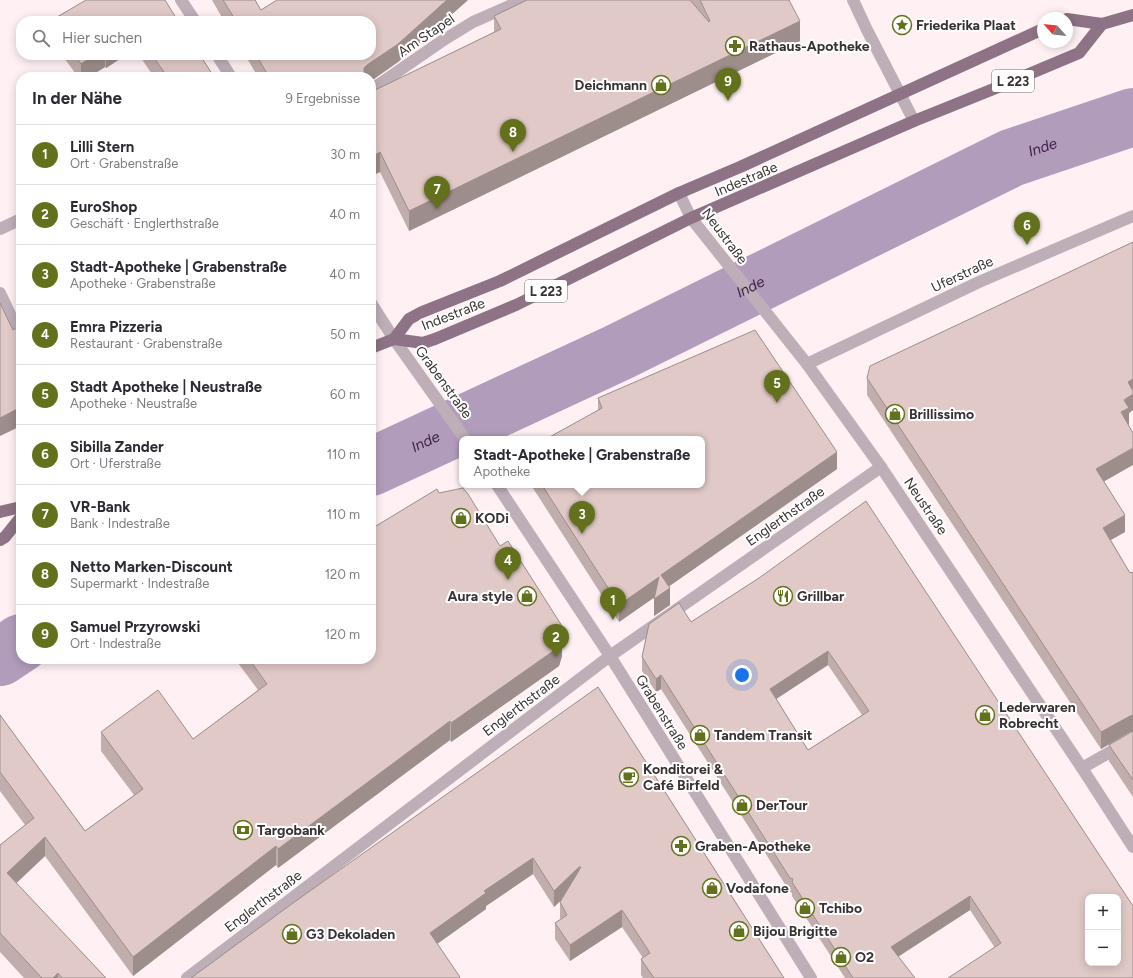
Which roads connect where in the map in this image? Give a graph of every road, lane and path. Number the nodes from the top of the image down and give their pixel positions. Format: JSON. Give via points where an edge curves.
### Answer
{"nodes":[{"id":1,"x":181,"y":0,"type":"edge"},
{"id":2,"x":523,"y":0,"type":"edge"},
{"id":3,"x":853,"y":0,"type":"edge"},
{"id":4,"x":192,"y":16,"type":"edge"},
{"id":5,"x":1133,"y":16,"type":"edge"},
{"id":6,"x":1073,"y":20,"type":"edge"},
{"id":7,"x":1102,"y":24,"type":"junction"},
{"id":8,"x":1037,"y":32,"type":"edge"},
{"id":9,"x":220,"y":60,"type":"edge"},
{"id":10,"x":228,"y":72,"type":"edge"},
{"id":11,"x":376,"y":87,"type":"edge"},
{"id":12,"x":899,"y":94,"type":"junction"},
{"id":13,"x":914,"y":121,"type":"junction"},
{"id":14,"x":679,"y":193,"type":"junction"},
{"id":15,"x":1133,"y":216,"type":"edge"},
{"id":16,"x":692,"y":218,"type":"junction"},
{"id":17,"x":16,"y":221,"type":"edge"},
{"id":18,"x":0,"y":229,"type":"edge"},
{"id":19,"x":0,"y":293,"type":"edge"},
{"id":20,"x":376,"y":311,"type":"edge"},
{"id":21,"x":16,"y":327,"type":"edge"},
{"id":22,"x":394,"y":339,"type":"junction"},
{"id":23,"x":376,"y":346,"type":"edge"},
{"id":24,"x":807,"y":364,"type":"junction"},
{"id":25,"x":463,"y":436,"type":"edge"},
{"id":26,"x":881,"y":467,"type":"junction"},
{"id":27,"x":499,"y":488,"type":"edge"},
{"id":28,"x":16,"y":508,"type":"edge"},
{"id":29,"x":0,"y":512,"type":"edge"},
{"id":30,"x":16,"y":523,"type":"edge"},
{"id":31,"x":0,"y":540,"type":"edge"},
{"id":32,"x":610,"y":656,"type":"junction"},
{"id":33,"x":1133,"y":739,"type":"edge"},
{"id":34,"x":1082,"y":768,"type":"junction"},
{"id":35,"x":1133,"y":847,"type":"edge"},
{"id":36,"x":187,"y":978,"type":"edge"},
{"id":37,"x":811,"y":978,"type":"edge"}],
"edges":[{"from":1,"to":4,"type":"street"},
{"from":2,"to":11,"type":"street","name":"Am Stapel","via":[[473,22]]},
{"from":3,"to":12,"type":"street"},
{"from":5,"to":7,"type":"main road"},
{"from":6,"to":7,"type":"main road"},
{"from":7,"to":13,"type":"main road","name":"Indestraße","number":"L 223","via":[[1078,53]]},
{"from":8,"to":12,"type":"main road","name":"Indestraße","number":"L 223"},
{"from":9,"to":10,"type":"street"},
{"from":12,"to":13,"type":"street"},
{"from":12,"to":14,"type":"main road","name":"Indestraße","number":"L 223"},
{"from":13,"to":16,"type":"main road","name":"Indestraße","number":"L 223"},
{"from":14,"to":16,"type":"street","name":"Neustraße"},
{"from":14,"to":22,"type":"main road","name":"Indestraße","number":"L 223","via":[[500,280],[422,312],[409,319]]},
{"from":15,"to":24,"type":"street","name":"Uferstraße","via":[[979,282]]},
{"from":16,"to":22,"type":"main road","name":"Indestraße","number":"L 223","via":[[516,306],[435,339],[423,343]]},
{"from":16,"to":24,"type":"street","name":"Neustraße"},
{"from":17,"to":18,"type":"street"},
{"from":19,"to":21,"type":"street"},
{"from":20,"to":22,"type":"street","name":"Grabenstraße"},
{"from":22,"to":23,"type":"main road","name":"Indestraße","number":"L 223"},
{"from":22,"to":25,"type":"street","name":"Grabenstraße"},
{"from":24,"to":26,"type":"street","name":"Neustraße"},
{"from":26,"to":32,"type":"street","name":"Englerthstraße"},
{"from":26,"to":34,"type":"street","name":"Neustraße"},
{"from":27,"to":32,"type":"street","name":"Grabenstraße"},
{"from":28,"to":29,"type":"main road"},
{"from":30,"to":31,"type":"main road"},
{"from":32,"to":36,"type":"street","name":"Englerthstraße"},
{"from":32,"to":37,"type":"street","name":"Grabenstraße"},
{"from":33,"to":34,"type":"street"},
{"from":34,"to":35,"type":"street","name":"Neustraße"}]}
